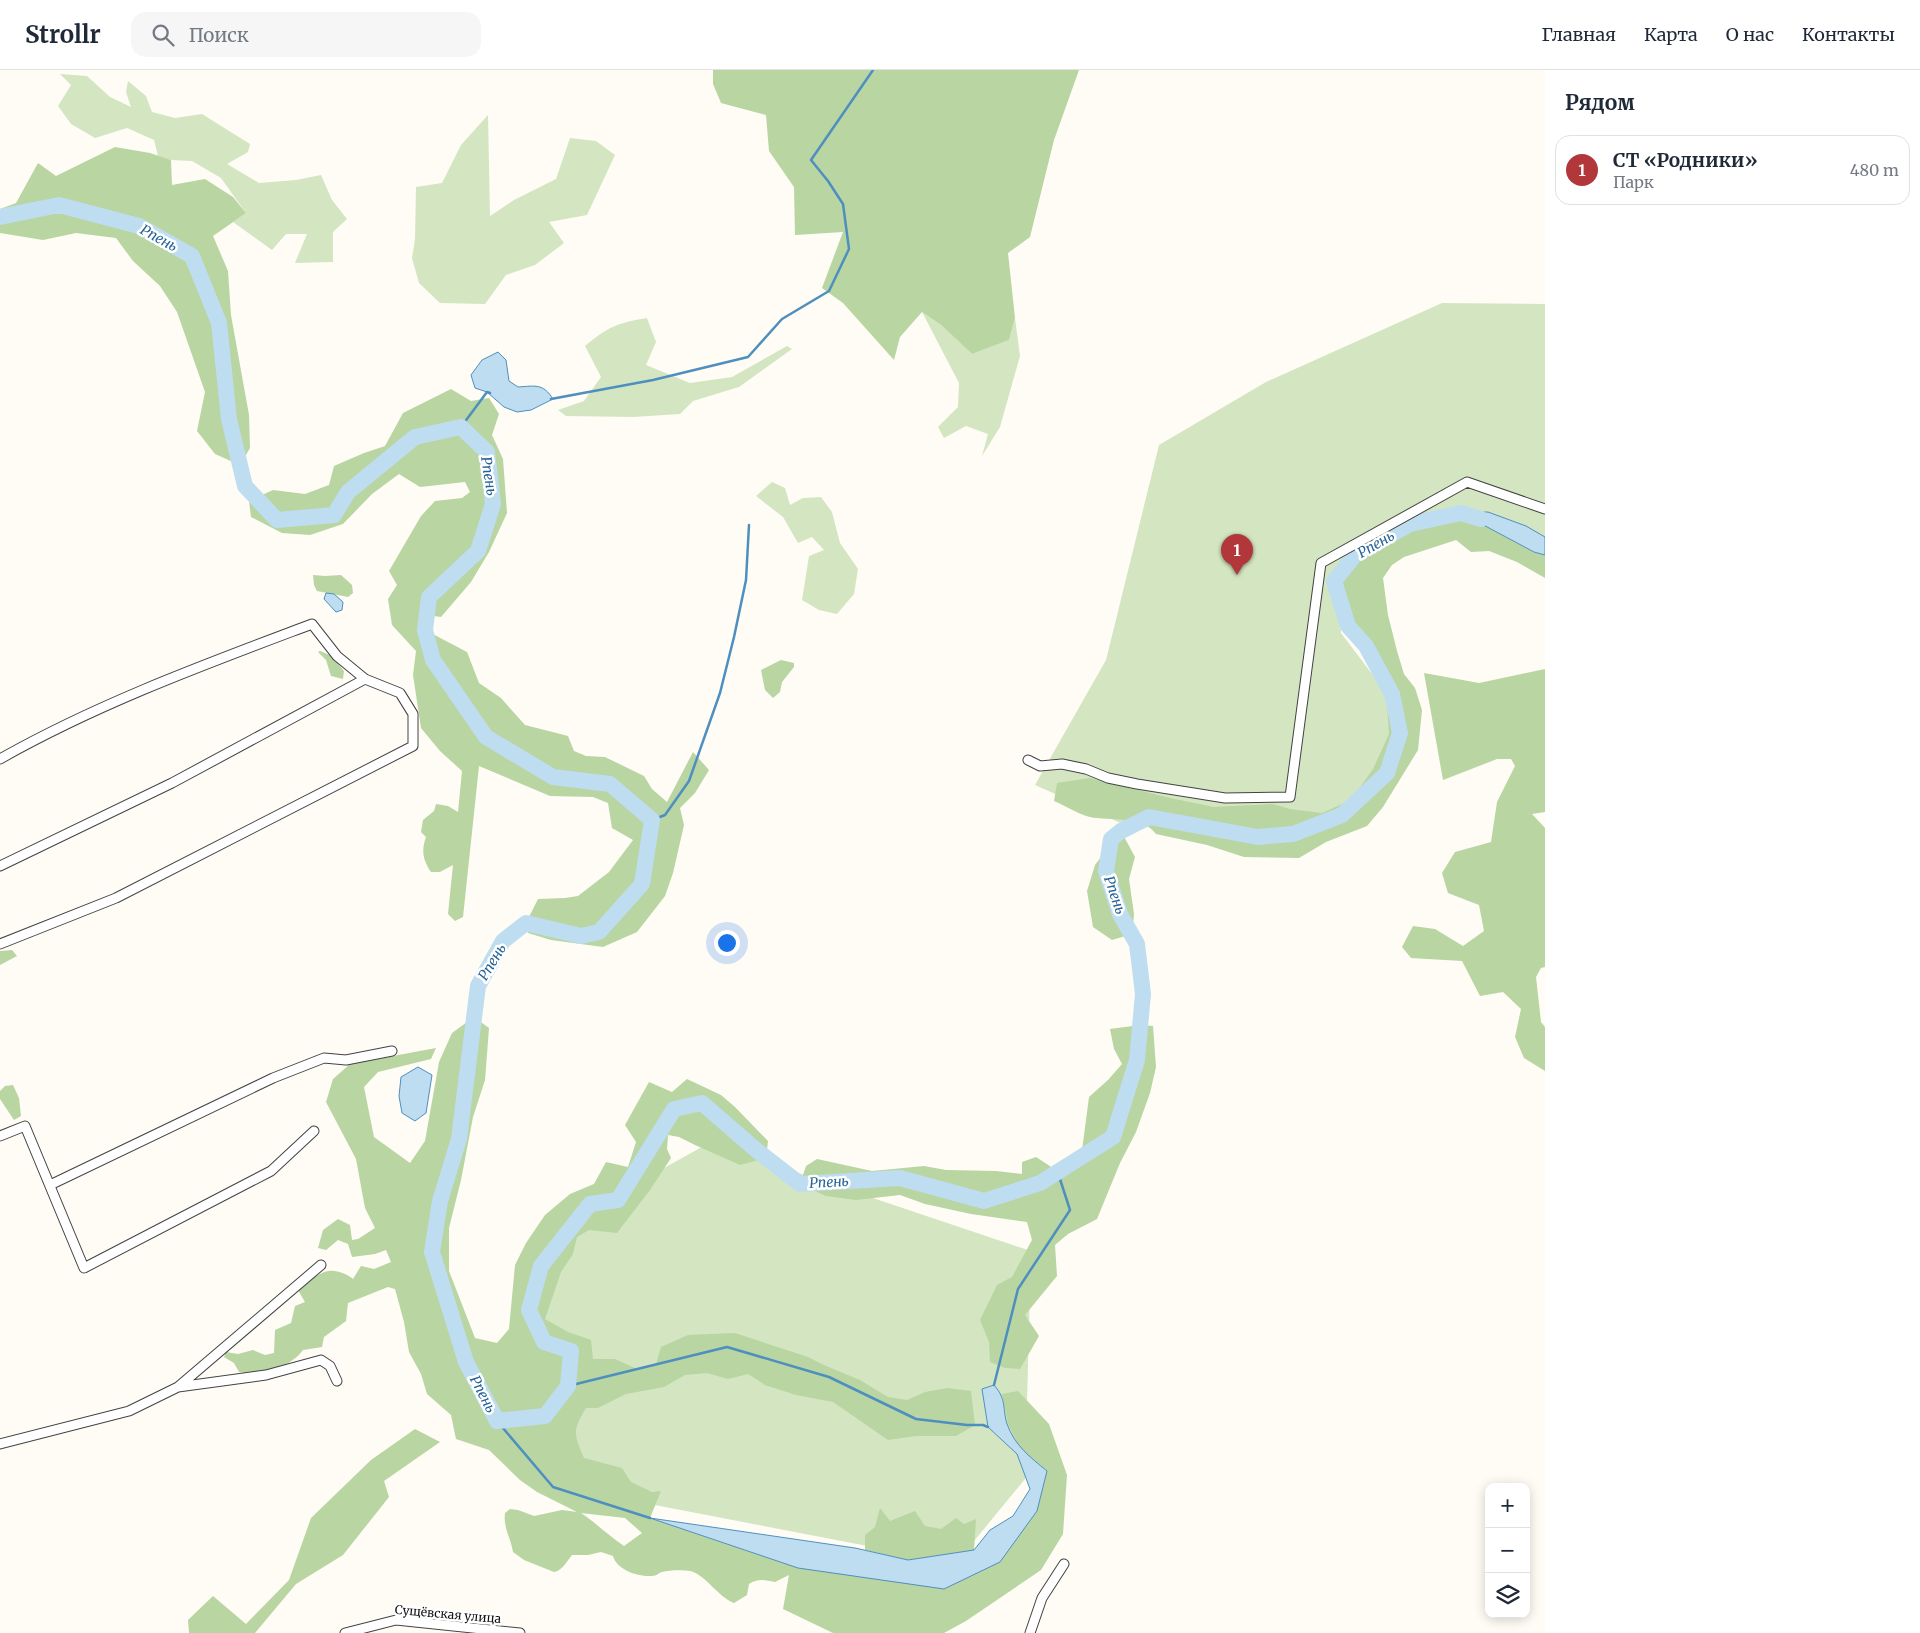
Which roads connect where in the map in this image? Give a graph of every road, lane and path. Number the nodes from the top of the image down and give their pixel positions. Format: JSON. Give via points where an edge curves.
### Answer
{"nodes":[{"id":1,"x":1545,"y":509,"type":"edge"},
{"id":2,"x":365,"y":679,"type":"junction"},
{"id":3,"x":0,"y":759,"type":"edge"},
{"id":4,"x":1028,"y":760,"type":"dead end"},
{"id":5,"x":0,"y":866,"type":"edge"},
{"id":6,"x":0,"y":944,"type":"edge"},
{"id":7,"x":392,"y":1051,"type":"dead end"},
{"id":8,"x":314,"y":1131,"type":"dead end"},
{"id":9,"x":0,"y":1136,"type":"edge"},
{"id":10,"x":50,"y":1185,"type":"junction"},
{"id":11,"x":321,"y":1265,"type":"dead end"},
{"id":12,"x":337,"y":1381,"type":"dead end"},
{"id":13,"x":178,"y":1387,"type":"junction"},
{"id":14,"x":0,"y":1444,"type":"edge"},
{"id":15,"x":1064,"y":1564,"type":"dead end"},
{"id":16,"x":345,"y":1633,"type":"edge"},
{"id":17,"x":520,"y":1633,"type":"edge"},
{"id":18,"x":1030,"y":1633,"type":"edge"}],
"edges":[{"from":1,"to":4,"type":"street","via":[[1467,482],[1321,563],[1290,797],[1225,798],[1108,778],[1062,764],[1040,766]]},
{"from":2,"to":3,"type":"street","via":[[337,656],[312,624],[169,678]]},
{"from":2,"to":5,"type":"street","via":[[172,783]]},
{"from":2,"to":6,"type":"street","via":[[400,693],[413,714],[413,746],[116,898]]},
{"from":7,"to":10,"type":"street","via":[[346,1060],[324,1058],[273,1078]]},
{"from":8,"to":10,"type":"street","via":[[271,1171],[84,1268]]},
{"from":9,"to":10,"type":"street","via":[[25,1126]]},
{"from":11,"to":13,"type":"street"},
{"from":12,"to":13,"type":"street","via":[[330,1366],[321,1360],[266,1375]]},
{"from":13,"to":14,"type":"street","via":[[129,1411]]},
{"from":15,"to":18,"type":"street","via":[[1042,1598]]},
{"from":16,"to":17,"type":"street","name":"Сущёвская улица","via":[[396,1620]]}]}
